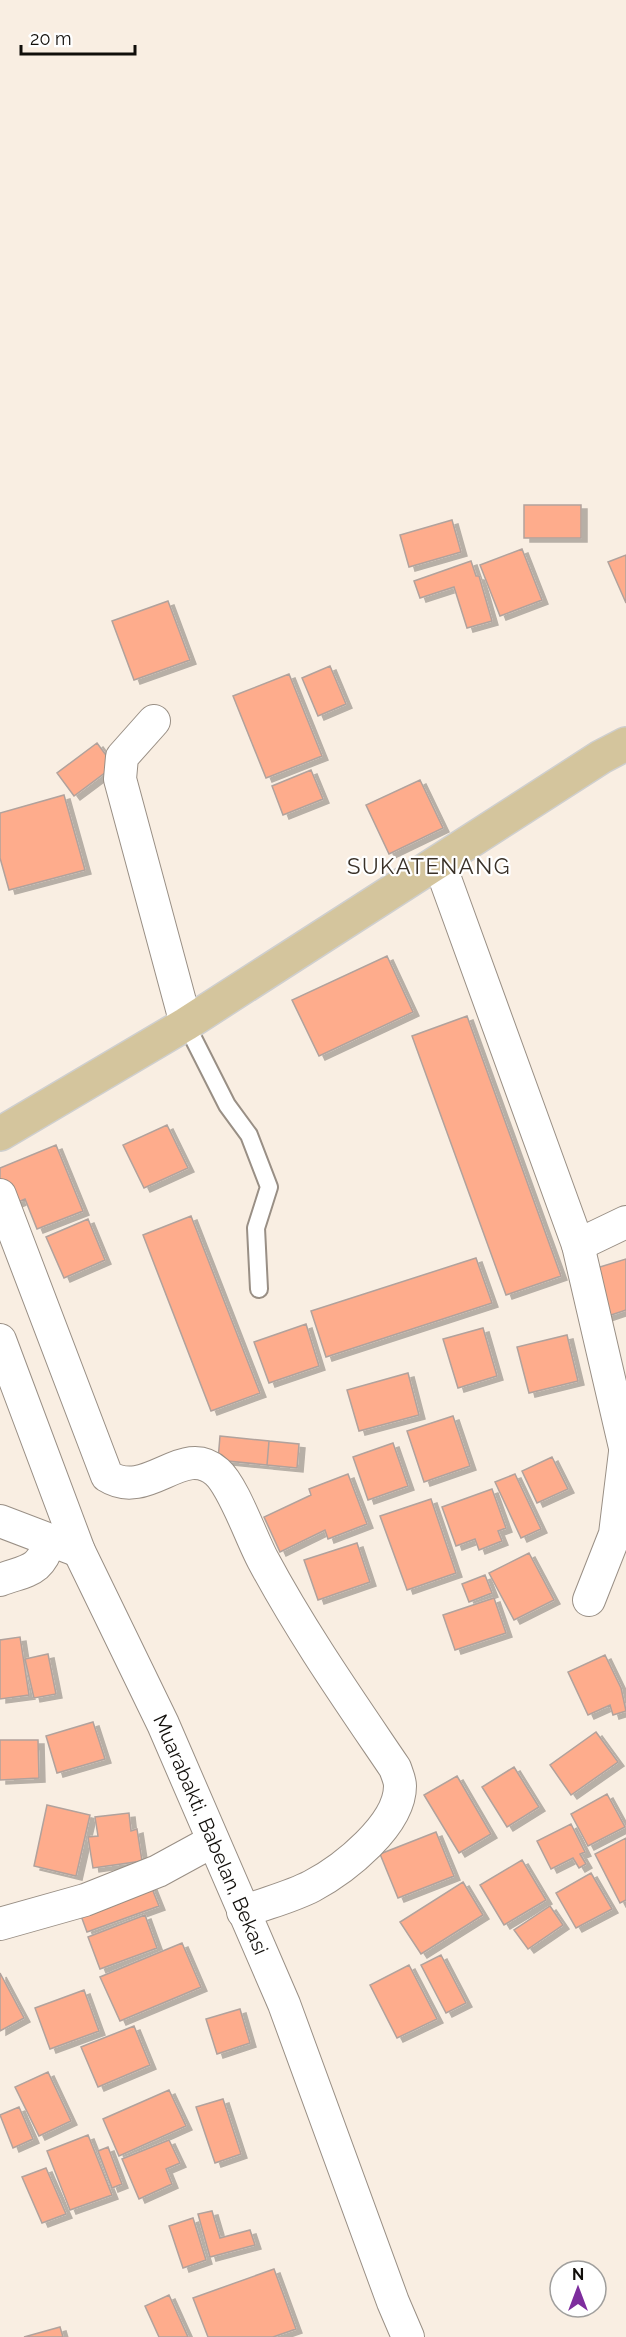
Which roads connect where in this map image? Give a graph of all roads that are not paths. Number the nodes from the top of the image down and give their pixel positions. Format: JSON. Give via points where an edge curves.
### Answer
{"nodes":[{"id":1,"x":154,"y":720,"type":"dead end"},
{"id":2,"x":626,"y":744,"type":"edge"},
{"id":3,"x":439,"y":862,"type":"junction"},
{"id":4,"x":186,"y":1024,"type":"junction"},
{"id":5,"x":0,"y":1134,"type":"edge"},
{"id":6,"x":0,"y":1195,"type":"edge"},
{"id":7,"x":626,"y":1222,"type":"edge"},
{"id":8,"x":578,"y":1245,"type":"junction"},
{"id":9,"x":259,"y":1289,"type":"dead end"},
{"id":10,"x":0,"y":1340,"type":"edge"},
{"id":11,"x":625,"y":1452,"type":"edge"},
{"id":12,"x":0,"y":1521,"type":"edge"},
{"id":13,"x":50,"y":1540,"type":"junction"},
{"id":14,"x":79,"y":1551,"type":"junction"},
{"id":15,"x":0,"y":1580,"type":"edge"},
{"id":16,"x":589,"y":1600,"type":"dead end"},
{"id":17,"x":213,"y":1841,"type":"junction"},
{"id":18,"x":243,"y":1911,"type":"junction"},
{"id":19,"x":0,"y":1924,"type":"edge"},
{"id":20,"x":402,"y":2336,"type":"edge"}],
"edges":[{"from":1,"to":4,"type":"street","via":[[122,757],[120,779]]},
{"from":2,"to":3,"type":"main road"},
{"from":3,"to":4,"type":"main road"},
{"from":3,"to":8,"type":"street"},
{"from":4,"to":5,"type":"main road"},
{"from":4,"to":9,"type":"lane","via":[[227,1105],[249,1135],[269,1187],[256,1228]]},
{"from":6,"to":18,"type":"street","via":[[107,1476],[119,1484],[146,1481],[188,1462],[217,1472],[321,1659],[395,1768],[400,1785],[397,1803],[377,1835],[344,1866],[311,1886]]},
{"from":7,"to":8,"type":"street"},
{"from":8,"to":11,"type":"street"},
{"from":10,"to":14,"type":"street","name":"Muarabakti, Babelan, Bekasi"},
{"from":11,"to":16,"type":"street","via":[[615,1534]]},
{"from":12,"to":13,"type":"street"},
{"from":13,"to":14,"type":"street"},
{"from":13,"to":15,"type":"street","via":[[44,1560]]},
{"from":14,"to":17,"type":"street","name":"Muarabakti, Babelan, Bekasi","via":[[163,1724]]},
{"from":17,"to":18,"type":"street","name":"Muarabakti, Babelan, Bekasi"},
{"from":17,"to":19,"type":"street","via":[[158,1871],[85,1900]]},
{"from":18,"to":20,"type":"street","name":"Muarabakti, Babelan, Bekasi","via":[[284,2004]]}]}
